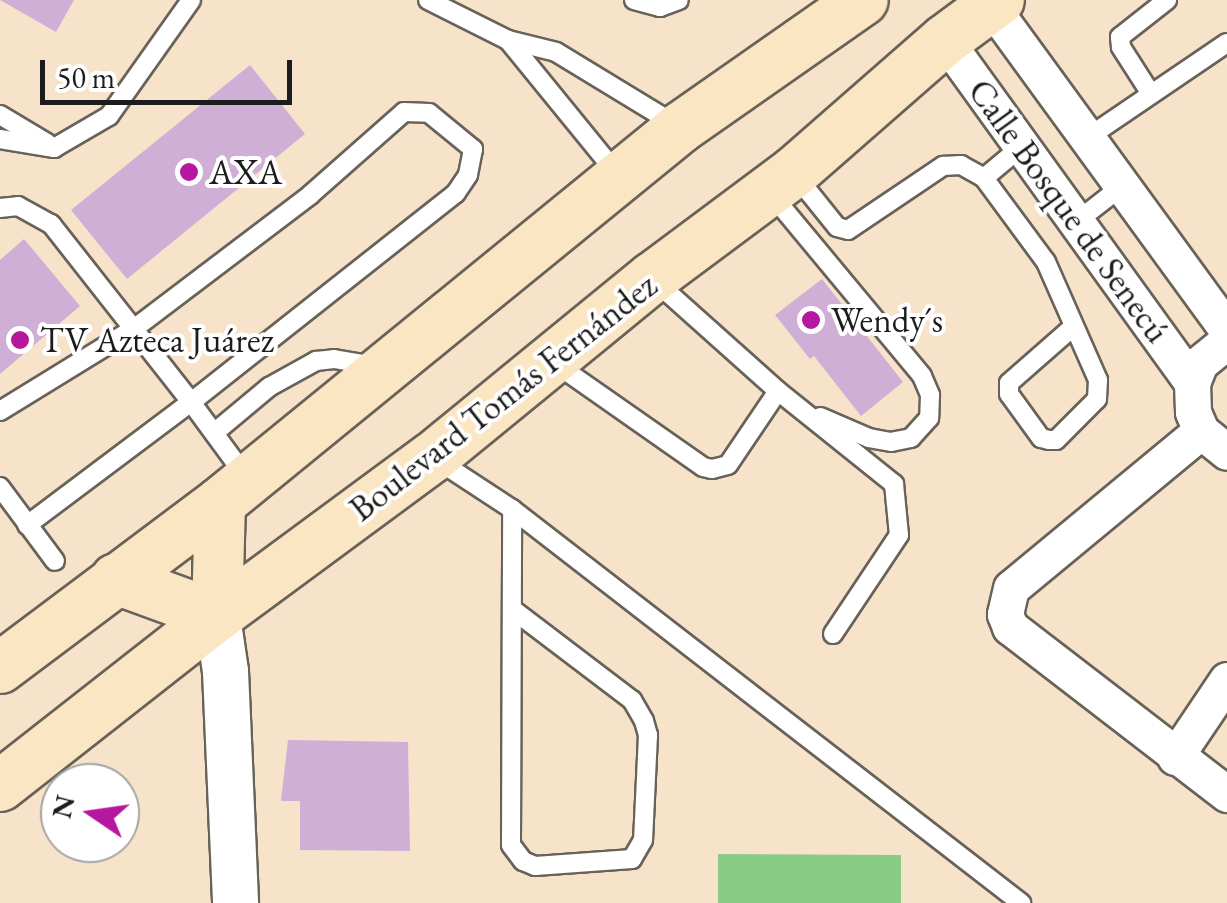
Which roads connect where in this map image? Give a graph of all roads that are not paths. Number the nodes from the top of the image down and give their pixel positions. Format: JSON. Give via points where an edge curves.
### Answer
{"nodes":[{"id":1,"x":191,"y":0,"type":"edge"},
{"id":2,"x":428,"y":0,"type":"edge"},
{"id":3,"x":634,"y":0,"type":"edge"},
{"id":4,"x":679,"y":0,"type":"edge"},
{"id":5,"x":863,"y":0,"type":"edge"},
{"id":6,"x":1167,"y":0,"type":"edge"},
{"id":7,"x":995,"y":3,"type":"edge"},
{"id":8,"x":508,"y":40,"type":"junction"},
{"id":9,"x":945,"y":40,"type":"junction"},
{"id":10,"x":1227,"y":42,"type":"edge"},
{"id":11,"x":1151,"y":94,"type":"junction"},
{"id":12,"x":0,"y":115,"type":"edge"},
{"id":13,"x":680,"y":128,"type":"junction"},
{"id":14,"x":1087,"y":138,"type":"junction"},
{"id":15,"x":0,"y":139,"type":"edge"},
{"id":16,"x":1022,"y":146,"type":"junction"},
{"id":17,"x":54,"y":148,"type":"junction"},
{"id":18,"x":620,"y":177,"type":"junction"},
{"id":19,"x":984,"y":178,"type":"junction"},
{"id":20,"x":781,"y":182,"type":"junction"},
{"id":21,"x":1122,"y":186,"type":"junction"},
{"id":22,"x":0,"y":208,"type":"edge"},
{"id":23,"x":1076,"y":222,"type":"junction"},
{"id":24,"x":652,"y":278,"type":"junction"},
{"id":25,"x":1074,"y":326,"type":"junction"},
{"id":26,"x":135,"y":328,"type":"junction"},
{"id":27,"x":1227,"y":330,"type":"edge"},
{"id":28,"x":1227,"y":341,"type":"edge"},
{"id":29,"x":553,"y":361,"type":"junction"},
{"id":30,"x":381,"y":367,"type":"junction"},
{"id":31,"x":1192,"y":383,"type":"junction"},
{"id":32,"x":778,"y":390,"type":"junction"},
{"id":33,"x":191,"y":402,"type":"junction"},
{"id":34,"x":797,"y":406,"type":"junction"},
{"id":35,"x":0,"y":410,"type":"edge"},
{"id":36,"x":214,"y":433,"type":"junction"},
{"id":37,"x":1214,"y":442,"type":"edge"},
{"id":38,"x":432,"y":457,"type":"junction"},
{"id":39,"x":0,"y":487,"type":"edge"},
{"id":40,"x":234,"y":491,"type":"junction"},
{"id":41,"x":512,"y":508,"type":"junction"},
{"id":42,"x":27,"y":525,"type":"junction"},
{"id":43,"x":55,"y":562,"type":"dead end"},
{"id":44,"x":116,"y":579,"type":"junction"},
{"id":45,"x":512,"y":609,"type":"junction"},
{"id":46,"x":217,"y":616,"type":"junction"},
{"id":47,"x":832,"y":634,"type":"dead end"},
{"id":48,"x":0,"y":668,"type":"edge"},
{"id":49,"x":1227,"y":680,"type":"edge"},
{"id":50,"x":1175,"y":757,"type":"junction"},
{"id":51,"x":0,"y":786,"type":"edge"},
{"id":52,"x":1227,"y":794,"type":"edge"},
{"id":53,"x":235,"y":903,"type":"edge"},
{"id":54,"x":1021,"y":903,"type":"edge"}],
"edges":[{"from":1,"to":17,"type":"lane","via":[[109,116]]},
{"from":2,"to":8,"type":"lane"},
{"from":3,"to":4,"type":"lane","via":[[660,7]]},
{"from":5,"to":13,"type":"main road"},
{"from":6,"to":11,"type":"lane","via":[[1120,37]]},
{"from":7,"to":9,"type":"main road","name":"Boulevard Tomás Fernández"},
{"from":7,"to":14,"type":"street","name":"Calle Bosque de Senecú"},
{"from":8,"to":13,"type":"lane","via":[[556,52]]},
{"from":8,"to":18,"type":"lane"},
{"from":9,"to":16,"type":"street","name":"Calle Bosque de Senecú"},
{"from":9,"to":20,"type":"main road","name":"Boulevard Tomás Fernández"},
{"from":10,"to":11,"type":"lane"},
{"from":11,"to":14,"type":"lane"},
{"from":12,"to":17,"type":"lane"},
{"from":13,"to":18,"type":"main road"},
{"from":14,"to":21,"type":"street","name":"Calle Bosque de Senecú"},
{"from":15,"to":17,"type":"lane"},
{"from":16,"to":19,"type":"lane"},
{"from":16,"to":23,"type":"street","name":"Calle Bosque de Senecú"},
{"from":18,"to":30,"type":"main road"},
{"from":19,"to":20,"type":"lane","via":[[961,166],[943,166],[848,230]]},
{"from":19,"to":25,"type":"lane","via":[[1046,262]]},
{"from":20,"to":24,"type":"main road","name":"Boulevard Tomás Fernández"},
{"from":20,"to":34,"type":"lane","via":[[930,395],[922,430],[891,442]]},
{"from":21,"to":23,"type":"lane"},
{"from":21,"to":27,"type":"street","name":"Calle Bosque de Senecú"},
{"from":22,"to":26,"type":"lane","via":[[18,206],[51,224]]},
{"from":23,"to":31,"type":"street","name":"Calle Bosque de Senecú"},
{"from":24,"to":29,"type":"main road","name":"Boulevard Tomás Fernández"},
{"from":24,"to":32,"type":"lane"},
{"from":25,"to":25,"type":"lane","via":[[1009,383],[1009,394],[1045,440],[1056,440],[1097,399],[1098,380]]},
{"from":26,"to":33,"type":"lane"},
{"from":26,"to":33,"type":"lane","via":[[310,195],[404,112],[429,113],[472,149],[468,175],[456,193]]},
{"from":26,"to":35,"type":"lane"},
{"from":28,"to":31,"type":"street","via":[[1200,363]]},
{"from":29,"to":32,"type":"lane","via":[[704,467],[728,465]]},
{"from":29,"to":38,"type":"main road","name":"Boulevard Tomás Fernández"},
{"from":30,"to":36,"type":"lane","via":[[316,361],[269,387]]},
{"from":30,"to":40,"type":"main road"},
{"from":31,"to":37,"type":"street","via":[[1193,412]]},
{"from":32,"to":34,"type":"lane"},
{"from":33,"to":36,"type":"lane"},
{"from":33,"to":42,"type":"lane"},
{"from":34,"to":47,"type":"lane","via":[[894,484],[900,514],[899,535]]},
{"from":36,"to":40,"type":"lane"},
{"from":37,"to":50,"type":"street","via":[[1011,588],[1004,602],[1010,627]]},
{"from":38,"to":41,"type":"lane"},
{"from":38,"to":46,"type":"main road","name":"Boulevard Tomás Fernández"},
{"from":39,"to":42,"type":"lane"},
{"from":40,"to":44,"type":"main road"},
{"from":40,"to":46,"type":"main road"},
{"from":41,"to":45,"type":"lane"},
{"from":41,"to":54,"type":"lane"},
{"from":42,"to":43,"type":"lane"},
{"from":44,"to":46,"type":"main road"},
{"from":44,"to":48,"type":"main road"},
{"from":45,"to":45,"type":"lane","via":[[512,845],[534,866],[632,859],[643,840],[644,721],[632,700]]},
{"from":46,"to":51,"type":"main road","name":"Boulevard Tomás Fernández"},
{"from":46,"to":53,"type":"street"},
{"from":49,"to":50,"type":"street"},
{"from":50,"to":52,"type":"street"}]}
